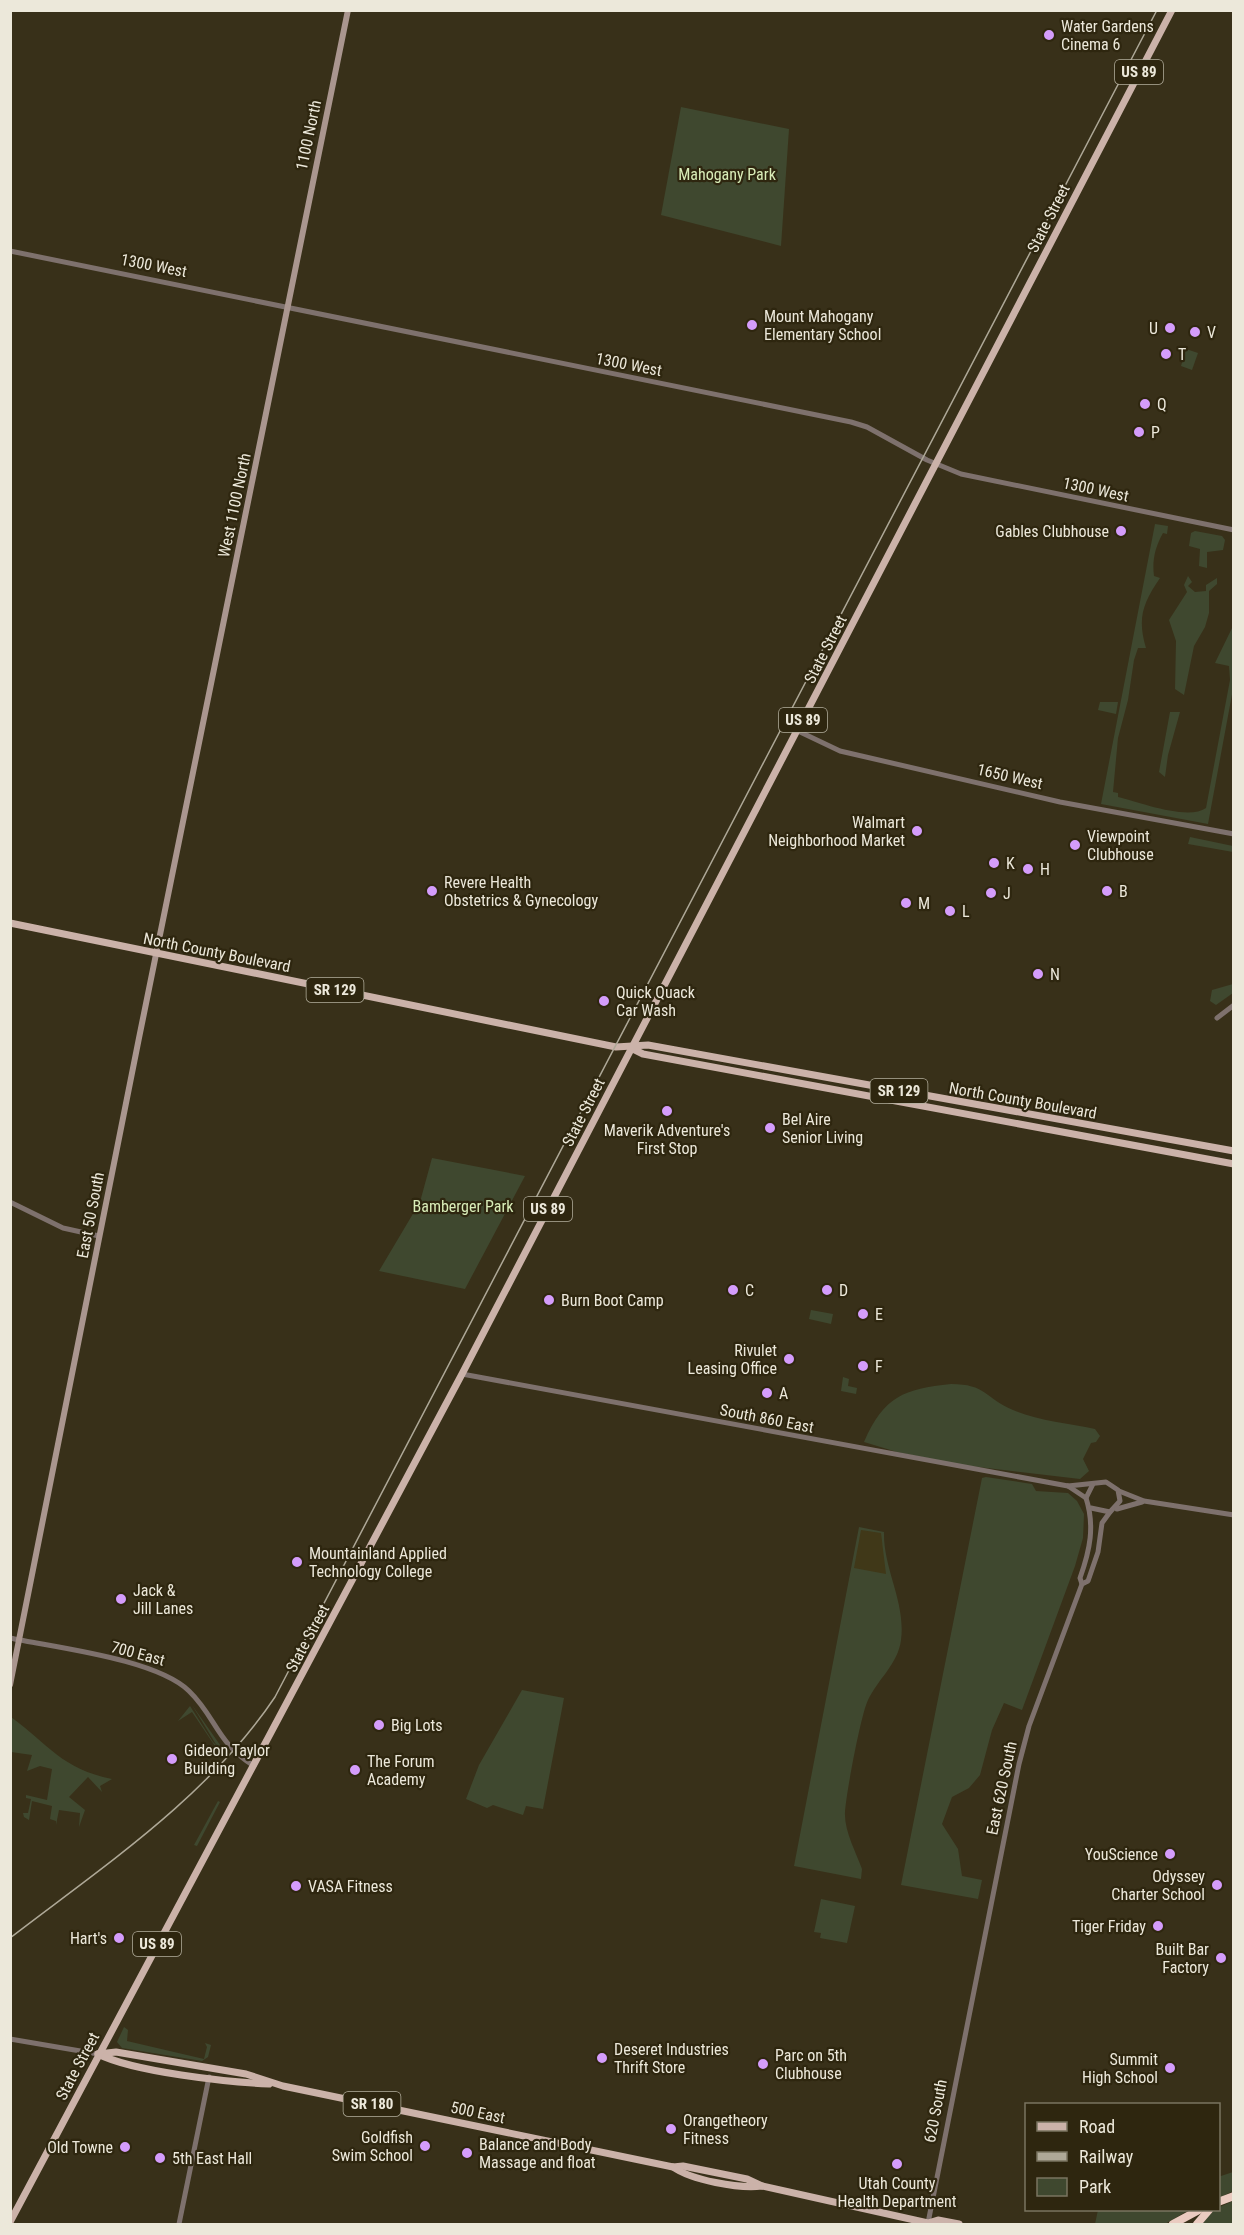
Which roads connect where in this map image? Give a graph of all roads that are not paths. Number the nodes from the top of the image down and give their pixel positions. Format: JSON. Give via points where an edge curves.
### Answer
{"nodes":[{"id":1,"x":348,"y":10,"type":"edge"},
{"id":2,"x":1172,"y":10,"type":"edge"},
{"id":3,"x":10,"y":251,"type":"edge"},
{"id":4,"x":296,"y":264,"type":"joint"},
{"id":5,"x":287,"y":306,"type":"junction"},
{"id":6,"x":936,"y":464,"type":"junction"},
{"id":7,"x":1233,"y":530,"type":"edge"},
{"id":8,"x":798,"y":731,"type":"junction"},
{"id":9,"x":198,"y":750,"type":"joint"},
{"id":10,"x":1233,"y":834,"type":"edge"},
{"id":11,"x":10,"y":923,"type":"edge"},
{"id":12,"x":156,"y":954,"type":"junction"},
{"id":13,"x":1233,"y":1005,"type":"edge"},
{"id":14,"x":1217,"y":1018,"type":"dead end"},
{"id":15,"x":631,"y":1048,"type":"junction"},
{"id":16,"x":1233,"y":1151,"type":"edge"},
{"id":17,"x":1233,"y":1164,"type":"edge"},
{"id":18,"x":10,"y":1202,"type":"edge"},
{"id":19,"x":99,"y":1236,"type":"junction"},
{"id":20,"x":462,"y":1374,"type":"junction"},
{"id":21,"x":1093,"y":1484,"type":"junction"},
{"id":22,"x":1068,"y":1486,"type":"junction"},
{"id":23,"x":1118,"y":1490,"type":"junction"},
{"id":24,"x":1086,"y":1498,"type":"junction"},
{"id":25,"x":1144,"y":1501,"type":"junction"},
{"id":26,"x":1091,"y":1508,"type":"junction"},
{"id":27,"x":1112,"y":1511,"type":"junction"},
{"id":28,"x":1233,"y":1515,"type":"edge"},
{"id":29,"x":1082,"y":1584,"type":"junction"},
{"id":30,"x":10,"y":1638,"type":"edge"},
{"id":31,"x":20,"y":1640,"type":"junction"},
{"id":32,"x":10,"y":1685,"type":"edge"},
{"id":33,"x":255,"y":1766,"type":"junction"},
{"id":34,"x":970,"y":2005,"type":"joint"},
{"id":35,"x":10,"y":2039,"type":"edge"},
{"id":36,"x":98,"y":2054,"type":"junction"},
{"id":37,"x":209,"y":2077,"type":"junction"},
{"id":38,"x":278,"y":2085,"type":"junction"},
{"id":39,"x":1233,"y":2196,"type":"edge"},
{"id":40,"x":1220,"y":2202,"type":"edge"},
{"id":41,"x":1197,"y":2211,"type":"edge"},
{"id":42,"x":1208,"y":2211,"type":"edge"},
{"id":43,"x":10,"y":2222,"type":"edge"},
{"id":44,"x":179,"y":2224,"type":"edge"},
{"id":45,"x":929,"y":2224,"type":"edge"},
{"id":46,"x":959,"y":2224,"type":"edge"},
{"id":47,"x":1173,"y":2224,"type":"edge"},
{"id":48,"x":1197,"y":2224,"type":"edge"}],
"edges":[{"from":1,"to":4,"type":"main road","name":"1100 North"},
{"from":2,"to":6,"type":"main road","name":"State Street","number":"US 89"},
{"from":3,"to":5,"type":"street","name":"1300 West"},
{"from":4,"to":5,"type":"main road","name":"West 1100 North"},
{"from":5,"to":6,"type":"street","name":"1300 West","via":[[851,422]]},
{"from":5,"to":9,"type":"main road","name":"West 1100 North"},
{"from":6,"to":7,"type":"street","name":"1300 West","via":[[961,474]]},
{"from":6,"to":8,"type":"main road","name":"State Street","number":"US 89"},
{"from":8,"to":10,"type":"street","name":"1650 West","via":[[840,751],[1060,802]]},
{"from":8,"to":15,"type":"main road","name":"State Street","number":"US 89"},
{"from":9,"to":12,"type":"main road","name":"East 50 South"},
{"from":11,"to":12,"type":"main road","name":"North County Boulevard","number":"SR 129"},
{"from":12,"to":15,"type":"main road","name":"North County Boulevard","number":"SR 129"},
{"from":12,"to":19,"type":"main road","name":"East 50 South"},
{"from":13,"to":14,"type":"street"},
{"from":15,"to":16,"type":"main road","name":"North County Boulevard","number":"SR 129","via":[[648,1045]]},
{"from":15,"to":17,"type":"main road","name":"North County Boulevard","number":"SR 129","via":[[643,1054]]},
{"from":15,"to":20,"type":"main road","name":"State Street","number":"US 89"},
{"from":18,"to":19,"type":"street","via":[[56,1225]]},
{"from":19,"to":31,"type":"main road","name":"East 50 South"},
{"from":20,"to":22,"type":"street","name":"South 860 East"},
{"from":20,"to":33,"type":"main road","name":"State Street","number":"US 89"},
{"from":21,"to":22,"type":"street","name":"South 860 East"},
{"from":21,"to":23,"type":"street","via":[[1106,1482]]},
{"from":21,"to":24,"type":"street"},
{"from":22,"to":24,"type":"street","name":"South 860 East"},
{"from":23,"to":25,"type":"street"},
{"from":23,"to":27,"type":"street","via":[[1120,1501]]},
{"from":24,"to":26,"type":"street"},
{"from":25,"to":27,"type":"street"},
{"from":25,"to":28,"type":"street"},
{"from":26,"to":27,"type":"street"},
{"from":26,"to":29,"type":"street","name":"East 620 South","via":[[1092,1534],[1080,1578]]},
{"from":27,"to":29,"type":"street","name":"East 620 South","via":[[1101,1524],[1098,1552],[1088,1581]]},
{"from":29,"to":34,"type":"street","name":"East 620 South","via":[[1025,1741]]},
{"from":30,"to":31,"type":"street","name":"700 East"},
{"from":31,"to":32,"type":"main road","name":"East 50 South"},
{"from":31,"to":33,"type":"street","name":"700 East","via":[[161,1672],[190,1692],[224,1742]]},
{"from":33,"to":36,"type":"main road","name":"State Street","number":"US 89"},
{"from":34,"to":45,"type":"street","name":"620 South"},
{"from":35,"to":36,"type":"street","name":"500 East"},
{"from":36,"to":37,"type":"main road","name":"500 East","number":"SR 180","via":[[111,2061]]},
{"from":36,"to":38,"type":"main road","name":"500 East","number":"SR 180","via":[[114,2052],[246,2074]]},
{"from":36,"to":43,"type":"main road","name":"State Street","number":"US 89"},
{"from":37,"to":38,"type":"main road","name":"500 East","number":"SR 180"},
{"from":37,"to":44,"type":"street"},
{"from":38,"to":45,"type":"main road","name":"500 East","number":"SR 180","via":[[743,2178],[762,2186]]},
{"from":39,"to":40,"type":"highway"},
{"from":41,"to":47,"type":"highway"},
{"from":42,"to":48,"type":"highway"},
{"from":45,"to":46,"type":"main road","name":"500 East","number":"SR 180","via":[[938,2220]]}]}
